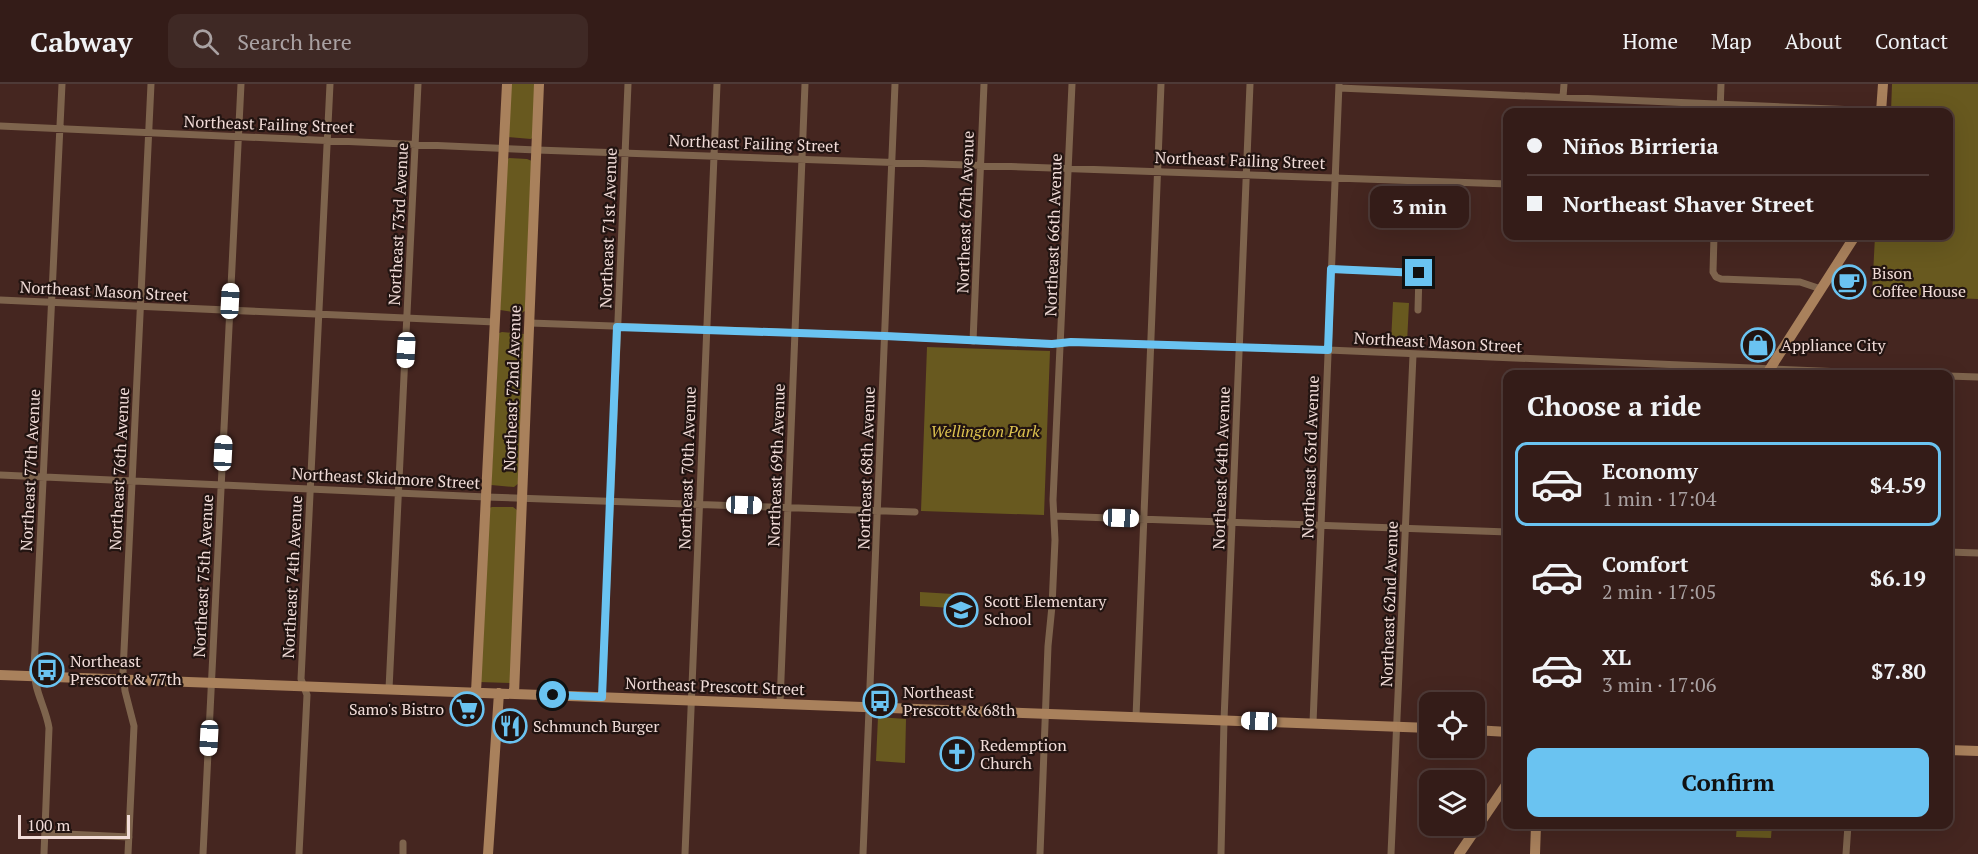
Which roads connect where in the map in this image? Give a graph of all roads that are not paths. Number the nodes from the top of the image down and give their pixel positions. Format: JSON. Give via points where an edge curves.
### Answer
{"nodes":[{"id":1,"x":62,"y":84,"type":"edge"},
{"id":2,"x":151,"y":84,"type":"edge"},
{"id":3,"x":241,"y":84,"type":"edge"},
{"id":4,"x":330,"y":84,"type":"edge"},
{"id":5,"x":418,"y":84,"type":"edge"},
{"id":6,"x":507,"y":84,"type":"edge"},
{"id":7,"x":539,"y":84,"type":"edge"},
{"id":8,"x":628,"y":84,"type":"edge"},
{"id":9,"x":717,"y":84,"type":"edge"},
{"id":10,"x":805,"y":84,"type":"edge"},
{"id":11,"x":895,"y":84,"type":"edge"},
{"id":12,"x":984,"y":84,"type":"edge"},
{"id":13,"x":1072,"y":84,"type":"edge"},
{"id":14,"x":1161,"y":84,"type":"edge"},
{"id":15,"x":1250,"y":84,"type":"edge"},
{"id":16,"x":1564,"y":84,"type":"edge"},
{"id":17,"x":1721,"y":84,"type":"edge"},
{"id":18,"x":1883,"y":84,"type":"edge"},
{"id":19,"x":1339,"y":86,"type":"edge"},
{"id":20,"x":1563,"y":97,"type":"junction"},
{"id":21,"x":1720,"y":104,"type":"junction"},
{"id":22,"x":1720,"y":108,"type":"edge"},
{"id":23,"x":1800,"y":108,"type":"edge"},
{"id":24,"x":1881,"y":108,"type":"edge"},
{"id":25,"x":0,"y":126,"type":"edge"},
{"id":26,"x":60,"y":128,"type":"junction"},
{"id":27,"x":149,"y":133,"type":"junction"},
{"id":28,"x":238,"y":136,"type":"junction"},
{"id":29,"x":327,"y":140,"type":"junction"},
{"id":30,"x":416,"y":144,"type":"junction"},
{"id":31,"x":504,"y":148,"type":"junction"},
{"id":32,"x":537,"y":150,"type":"junction"},
{"id":33,"x":625,"y":152,"type":"junction"},
{"id":34,"x":714,"y":155,"type":"junction"},
{"id":35,"x":802,"y":159,"type":"junction"},
{"id":36,"x":891,"y":162,"type":"junction"},
{"id":37,"x":980,"y":165,"type":"junction"},
{"id":38,"x":1069,"y":168,"type":"junction"},
{"id":39,"x":1158,"y":171,"type":"junction"},
{"id":40,"x":1247,"y":174,"type":"junction"},
{"id":41,"x":1335,"y":177,"type":"junction"},
{"id":42,"x":1503,"y":184,"type":"edge"},
{"id":43,"x":1714,"y":240,"type":"edge"},
{"id":44,"x":1852,"y":240,"type":"edge"},
{"id":45,"x":1331,"y":269,"type":"junction"},
{"id":46,"x":1821,"y":289,"type":"junction"},
{"id":47,"x":0,"y":300,"type":"edge"},
{"id":48,"x":52,"y":303,"type":"junction"},
{"id":49,"x":141,"y":307,"type":"junction"},
{"id":50,"x":230,"y":310,"type":"junction"},
{"id":51,"x":1418,"y":310,"type":"dead end"},
{"id":52,"x":318,"y":314,"type":"junction"},
{"id":53,"x":407,"y":318,"type":"junction"},
{"id":54,"x":495,"y":322,"type":"junction"},
{"id":55,"x":530,"y":323,"type":"junction"},
{"id":56,"x":617,"y":327,"type":"junction"},
{"id":57,"x":706,"y":329,"type":"junction"},
{"id":58,"x":795,"y":332,"type":"junction"},
{"id":59,"x":885,"y":336,"type":"junction"},
{"id":60,"x":973,"y":341,"type":"junction"},
{"id":61,"x":1061,"y":343,"type":"junction"},
{"id":62,"x":1151,"y":345,"type":"junction"},
{"id":63,"x":1240,"y":348,"type":"junction"},
{"id":64,"x":1328,"y":350,"type":"junction"},
{"id":65,"x":1413,"y":355,"type":"junction"},
{"id":66,"x":1726,"y":370,"type":"edge"},
{"id":67,"x":1769,"y":370,"type":"edge"},
{"id":68,"x":1953,"y":376,"type":"edge"},
{"id":69,"x":1978,"y":377,"type":"edge"},
{"id":70,"x":0,"y":475,"type":"edge"},
{"id":71,"x":44,"y":476,"type":"junction"},
{"id":72,"x":132,"y":480,"type":"junction"},
{"id":73,"x":221,"y":484,"type":"junction"},
{"id":74,"x":310,"y":488,"type":"junction"},
{"id":75,"x":399,"y":492,"type":"junction"},
{"id":76,"x":486,"y":497,"type":"junction"},
{"id":77,"x":522,"y":498,"type":"junction"},
{"id":78,"x":610,"y":501,"type":"junction"},
{"id":79,"x":699,"y":503,"type":"junction"},
{"id":80,"x":788,"y":507,"type":"junction"},
{"id":81,"x":878,"y":512,"type":"junction"},
{"id":82,"x":915,"y":512,"type":"dead end"},
{"id":83,"x":1054,"y":516,"type":"junction"},
{"id":84,"x":1143,"y":519,"type":"junction"},
{"id":85,"x":1232,"y":521,"type":"junction"},
{"id":86,"x":1321,"y":525,"type":"junction"},
{"id":87,"x":1405,"y":528,"type":"junction"},
{"id":88,"x":1503,"y":532,"type":"edge"},
{"id":89,"x":1953,"y":552,"type":"edge"},
{"id":90,"x":1978,"y":553,"type":"edge"},
{"id":91,"x":0,"y":675,"type":"edge"},
{"id":92,"x":34,"y":676,"type":"junction"},
{"id":93,"x":123,"y":679,"type":"junction"},
{"id":94,"x":212,"y":682,"type":"junction"},
{"id":95,"x":303,"y":686,"type":"junction"},
{"id":96,"x":389,"y":689,"type":"junction"},
{"id":97,"x":476,"y":692,"type":"junction"},
{"id":98,"x":499,"y":693,"type":"junction"},
{"id":99,"x":514,"y":694,"type":"junction"},
{"id":100,"x":602,"y":697,"type":"junction"},
{"id":101,"x":691,"y":700,"type":"junction"},
{"id":102,"x":780,"y":704,"type":"junction"},
{"id":103,"x":869,"y":707,"type":"junction"},
{"id":104,"x":1046,"y":713,"type":"junction"},
{"id":105,"x":1136,"y":717,"type":"junction"},
{"id":106,"x":1224,"y":720,"type":"junction"},
{"id":107,"x":1313,"y":723,"type":"junction"},
{"id":108,"x":1398,"y":726,"type":"junction"},
{"id":109,"x":1419,"y":727,"type":"edge"},
{"id":110,"x":1485,"y":731,"type":"edge"},
{"id":111,"x":1503,"y":732,"type":"edge"},
{"id":112,"x":1953,"y":750,"type":"edge"},
{"id":113,"x":1978,"y":751,"type":"edge"},
{"id":114,"x":1503,"y":789,"type":"edge"},
{"id":115,"x":1536,"y":829,"type":"edge"},
{"id":116,"x":1848,"y":829,"type":"edge"},
{"id":117,"x":45,"y":833,"type":"junction"},
{"id":118,"x":129,"y":837,"type":"junction"},
{"id":119,"x":403,"y":843,"type":"dead end"},
{"id":120,"x":44,"y":854,"type":"edge"},
{"id":121,"x":128,"y":854,"type":"edge"},
{"id":122,"x":203,"y":854,"type":"edge"},
{"id":123,"x":299,"y":854,"type":"edge"},
{"id":124,"x":403,"y":854,"type":"edge"},
{"id":125,"x":488,"y":854,"type":"edge"},
{"id":126,"x":685,"y":854,"type":"edge"},
{"id":127,"x":863,"y":854,"type":"edge"},
{"id":128,"x":1040,"y":854,"type":"edge"},
{"id":129,"x":1221,"y":854,"type":"edge"},
{"id":130,"x":1391,"y":854,"type":"edge"},
{"id":131,"x":1459,"y":854,"type":"edge"},
{"id":132,"x":1535,"y":854,"type":"edge"},
{"id":133,"x":1846,"y":854,"type":"edge"}],
"edges":[{"from":1,"to":26,"type":"street","name":"Northeast 77th Avenue"},
{"from":2,"to":27,"type":"street","name":"Northeast 76th Avenue"},
{"from":3,"to":28,"type":"street","name":"Northeast 75th Avenue"},
{"from":4,"to":29,"type":"street","name":"Northeast 74th Avenue"},
{"from":5,"to":30,"type":"street","name":"Northeast 73rd Avenue"},
{"from":6,"to":31,"type":"street","name":"Northeast 72nd Avenue"},
{"from":7,"to":32,"type":"street","name":"Northeast 72nd Avenue"},
{"from":8,"to":33,"type":"street","name":"Northeast 71st Avenue"},
{"from":9,"to":34,"type":"street","name":"Northeast 70th Avenue"},
{"from":10,"to":35,"type":"street","name":"Northeast 69th Avenue"},
{"from":11,"to":36,"type":"street","name":"Northeast 68th Avenue"},
{"from":12,"to":37,"type":"street","name":"Northeast 67th Avenue"},
{"from":13,"to":38,"type":"street","name":"Northeast 66th Avenue"},
{"from":14,"to":39,"type":"street"},
{"from":15,"to":40,"type":"street","name":"Northeast 64th Avenue"},
{"from":16,"to":20,"type":"street"},
{"from":17,"to":21,"type":"street"},
{"from":18,"to":24,"type":"street"},
{"from":19,"to":20,"type":"street"},
{"from":19,"to":41,"type":"street","name":"Northeast 63rd Avenue"},
{"from":20,"to":21,"type":"street"},
{"from":21,"to":22,"type":"street"},
{"from":21,"to":23,"type":"street"},
{"from":25,"to":26,"type":"street","name":"Northeast Failing Street"},
{"from":26,"to":27,"type":"street","name":"Northeast Failing Street"},
{"from":26,"to":48,"type":"street","name":"Northeast 77th Avenue"},
{"from":27,"to":28,"type":"street","name":"Northeast Failing Street"},
{"from":27,"to":49,"type":"street","name":"Northeast 76th Avenue"},
{"from":28,"to":29,"type":"street","name":"Northeast Failing Street"},
{"from":28,"to":50,"type":"street","name":"Northeast 75th Avenue"},
{"from":29,"to":30,"type":"street","name":"Northeast Failing Street"},
{"from":29,"to":52,"type":"street","name":"Northeast 74th Avenue"},
{"from":30,"to":31,"type":"street","name":"Northeast Failing Street"},
{"from":30,"to":53,"type":"street","name":"Northeast 73rd Avenue"},
{"from":31,"to":32,"type":"street","name":"Northeast Failing Street"},
{"from":31,"to":54,"type":"street","name":"Northeast 72nd Avenue"},
{"from":32,"to":33,"type":"street","name":"Northeast Failing Street"},
{"from":32,"to":55,"type":"street","name":"Northeast 72nd Avenue"},
{"from":33,"to":34,"type":"street","name":"Northeast Failing Street"},
{"from":33,"to":56,"type":"street","name":"Northeast 71st Avenue"},
{"from":34,"to":35,"type":"street","name":"Northeast Failing Street"},
{"from":34,"to":57,"type":"street","name":"Northeast 70th Avenue"},
{"from":35,"to":36,"type":"street","name":"Northeast Failing Street"},
{"from":35,"to":58,"type":"street","name":"Northeast 69th Avenue"},
{"from":36,"to":37,"type":"street","name":"Northeast Failing Street"},
{"from":36,"to":59,"type":"street","name":"Northeast 68th Avenue"},
{"from":37,"to":38,"type":"street","name":"Northeast Failing Street"},
{"from":37,"to":60,"type":"street","name":"Northeast 67th Avenue"},
{"from":38,"to":39,"type":"street","name":"Northeast Failing Street"},
{"from":38,"to":61,"type":"street","name":"Northeast 66th Avenue"},
{"from":39,"to":40,"type":"street","name":"Northeast Failing Street"},
{"from":39,"to":62,"type":"street"},
{"from":40,"to":41,"type":"street","name":"Northeast Failing Street"},
{"from":40,"to":63,"type":"street","name":"Northeast 64th Avenue"},
{"from":41,"to":42,"type":"street","name":"Northeast Failing Street"},
{"from":41,"to":45,"type":"street","name":"Northeast 63rd Avenue"},
{"from":43,"to":46,"type":"street","via":[[1712,266],[1716,277],[1800,282]]},
{"from":44,"to":46,"type":"street"},
{"from":45,"to":51,"type":"street","via":[[1419,273]]},
{"from":45,"to":64,"type":"street","name":"Northeast 63rd Avenue"},
{"from":46,"to":67,"type":"street"},
{"from":47,"to":48,"type":"street","name":"Northeast Mason Street"},
{"from":48,"to":49,"type":"street","name":"Northeast Mason Street"},
{"from":48,"to":71,"type":"street","name":"Northeast 77th Avenue"},
{"from":49,"to":50,"type":"street","name":"Northeast Mason Street"},
{"from":49,"to":72,"type":"street","name":"Northeast 76th Avenue"},
{"from":50,"to":52,"type":"street","name":"Northeast Mason Street"},
{"from":50,"to":73,"type":"street","name":"Northeast 75th Avenue"},
{"from":52,"to":53,"type":"street","name":"Northeast Mason Street"},
{"from":52,"to":74,"type":"street","name":"Northeast 74th Avenue"},
{"from":53,"to":54,"type":"street","name":"Northeast Mason Street"},
{"from":53,"to":75,"type":"street","name":"Northeast 73rd Avenue"},
{"from":54,"to":76,"type":"street","name":"Northeast 72nd Avenue"},
{"from":55,"to":56,"type":"street","name":"Northeast Mason Street"},
{"from":55,"to":77,"type":"street","name":"Northeast 72nd Avenue"},
{"from":56,"to":57,"type":"street","name":"Northeast Mason Street"},
{"from":56,"to":78,"type":"street","name":"Northeast 71st Avenue"},
{"from":57,"to":58,"type":"street","name":"Northeast Mason Street"},
{"from":57,"to":79,"type":"street","name":"Northeast 70th Avenue"},
{"from":58,"to":59,"type":"street","name":"Northeast Mason Street"},
{"from":58,"to":80,"type":"street","name":"Northeast 69th Avenue"},
{"from":59,"to":60,"type":"street","name":"Northeast Mason Street"},
{"from":59,"to":81,"type":"street","name":"Northeast 68th Avenue"},
{"from":60,"to":61,"type":"street","name":"Northeast Mason Street"},
{"from":61,"to":62,"type":"street","name":"Northeast Mason Street"},
{"from":61,"to":83,"type":"street","name":"Northeast 66th Avenue"},
{"from":62,"to":63,"type":"street","name":"Northeast Mason Street"},
{"from":62,"to":84,"type":"street"},
{"from":63,"to":64,"type":"street","name":"Northeast Mason Street"},
{"from":63,"to":85,"type":"street","name":"Northeast 64th Avenue"},
{"from":64,"to":65,"type":"street","name":"Northeast Mason Street"},
{"from":64,"to":86,"type":"street","name":"Northeast 63rd Avenue"},
{"from":65,"to":66,"type":"street","name":"Northeast Mason Street"},
{"from":65,"to":87,"type":"street","name":"Northeast 62nd Avenue"},
{"from":68,"to":69,"type":"street"},
{"from":70,"to":71,"type":"street","name":"Northeast Skidmore Street"},
{"from":71,"to":72,"type":"street","name":"Northeast Skidmore Street"},
{"from":71,"to":92,"type":"street","name":"Northeast 77th Avenue"},
{"from":72,"to":73,"type":"street","name":"Northeast Skidmore Street"},
{"from":72,"to":93,"type":"street","name":"Northeast 76th Avenue"},
{"from":73,"to":74,"type":"street","name":"Northeast Skidmore Street"},
{"from":73,"to":94,"type":"street","name":"Northeast 75th Avenue"},
{"from":74,"to":75,"type":"street","name":"Northeast Skidmore Street"},
{"from":74,"to":95,"type":"street","name":"Northeast 74th Avenue"},
{"from":75,"to":76,"type":"street","name":"Northeast Skidmore Street"},
{"from":75,"to":96,"type":"street","name":"Northeast 73rd Avenue"},
{"from":76,"to":77,"type":"street","name":"Northeast Skidmore Street"},
{"from":76,"to":97,"type":"street","name":"Northeast 72nd Avenue"},
{"from":77,"to":78,"type":"street","name":"Northeast Skidmore Street"},
{"from":77,"to":99,"type":"street","name":"Northeast 72nd Avenue"},
{"from":78,"to":79,"type":"street","name":"Northeast Skidmore Street"},
{"from":78,"to":100,"type":"street","name":"Northeast 71st Avenue"},
{"from":79,"to":80,"type":"street","name":"Northeast Skidmore Street"},
{"from":79,"to":101,"type":"street","name":"Northeast 70th Avenue"},
{"from":80,"to":81,"type":"street","name":"Northeast Skidmore Street"},
{"from":80,"to":102,"type":"street","name":"Northeast 69th Avenue"},
{"from":81,"to":82,"type":"street","name":"Northeast Skidmore Street"},
{"from":81,"to":103,"type":"street","name":"Northeast 68th Avenue"},
{"from":83,"to":84,"type":"street"},
{"from":83,"to":104,"type":"street","name":"Northeast 66th Avenue"},
{"from":84,"to":85,"type":"street"},
{"from":84,"to":105,"type":"street"},
{"from":85,"to":86,"type":"street"},
{"from":85,"to":106,"type":"street","name":"Northeast 64th Avenue"},
{"from":86,"to":87,"type":"street"},
{"from":86,"to":107,"type":"street","name":"Northeast 63rd Avenue"},
{"from":87,"to":88,"type":"street"},
{"from":87,"to":108,"type":"street","name":"Northeast 62nd Avenue"},
{"from":89,"to":90,"type":"street"},
{"from":91,"to":92,"type":"street","name":"Northeast Prescott Street"},
{"from":92,"to":93,"type":"street","name":"Northeast Prescott Street"},
{"from":92,"to":117,"type":"street","name":"Northeast 77th Avenue","via":[[49,729]]},
{"from":93,"to":94,"type":"street","name":"Northeast Prescott Street"},
{"from":93,"to":118,"type":"street","name":"Northeast 76th Avenue","via":[[134,726]]},
{"from":94,"to":95,"type":"street","name":"Northeast Prescott Street"},
{"from":94,"to":122,"type":"street","name":"Northeast 75th Avenue"},
{"from":95,"to":96,"type":"street","name":"Northeast Prescott Street"},
{"from":95,"to":123,"type":"street","name":"Northeast 74th Avenue","via":[[307,695]]},
{"from":96,"to":97,"type":"street","name":"Northeast Prescott Street"},
{"from":97,"to":98,"type":"street","name":"Northeast Prescott Street"},
{"from":98,"to":99,"type":"street","name":"Northeast Prescott Street"},
{"from":98,"to":125,"type":"street"},
{"from":99,"to":100,"type":"street","name":"Northeast Prescott Street"},
{"from":100,"to":101,"type":"street","name":"Northeast Prescott Street"},
{"from":101,"to":102,"type":"street","name":"Northeast Prescott Street"},
{"from":101,"to":126,"type":"street","name":"Northeast 70th Avenue"},
{"from":102,"to":103,"type":"street","name":"Northeast Prescott Street"},
{"from":103,"to":104,"type":"street","name":"Northeast Prescott Street"},
{"from":103,"to":127,"type":"street","name":"Northeast 68th Avenue"},
{"from":104,"to":105,"type":"street","name":"Northeast Prescott Street"},
{"from":104,"to":128,"type":"street","name":"Northeast 66th Avenue"},
{"from":105,"to":106,"type":"street","name":"Northeast Prescott Street"},
{"from":106,"to":107,"type":"street","name":"Northeast Prescott Street"},
{"from":106,"to":129,"type":"street","name":"Northeast 64th Avenue"},
{"from":107,"to":108,"type":"street","name":"Northeast Prescott Street"},
{"from":108,"to":109,"type":"street","name":"Northeast Prescott Street"},
{"from":108,"to":130,"type":"street","name":"Northeast 62nd Avenue"},
{"from":110,"to":111,"type":"street"},
{"from":112,"to":113,"type":"street"},
{"from":114,"to":131,"type":"street"},
{"from":115,"to":132,"type":"street"},
{"from":116,"to":133,"type":"street"},
{"from":117,"to":118,"type":"street"},
{"from":117,"to":120,"type":"street","name":"Northeast 77th Avenue"},
{"from":118,"to":121,"type":"street","name":"Northeast 76th Avenue"},
{"from":119,"to":124,"type":"street"}]}
